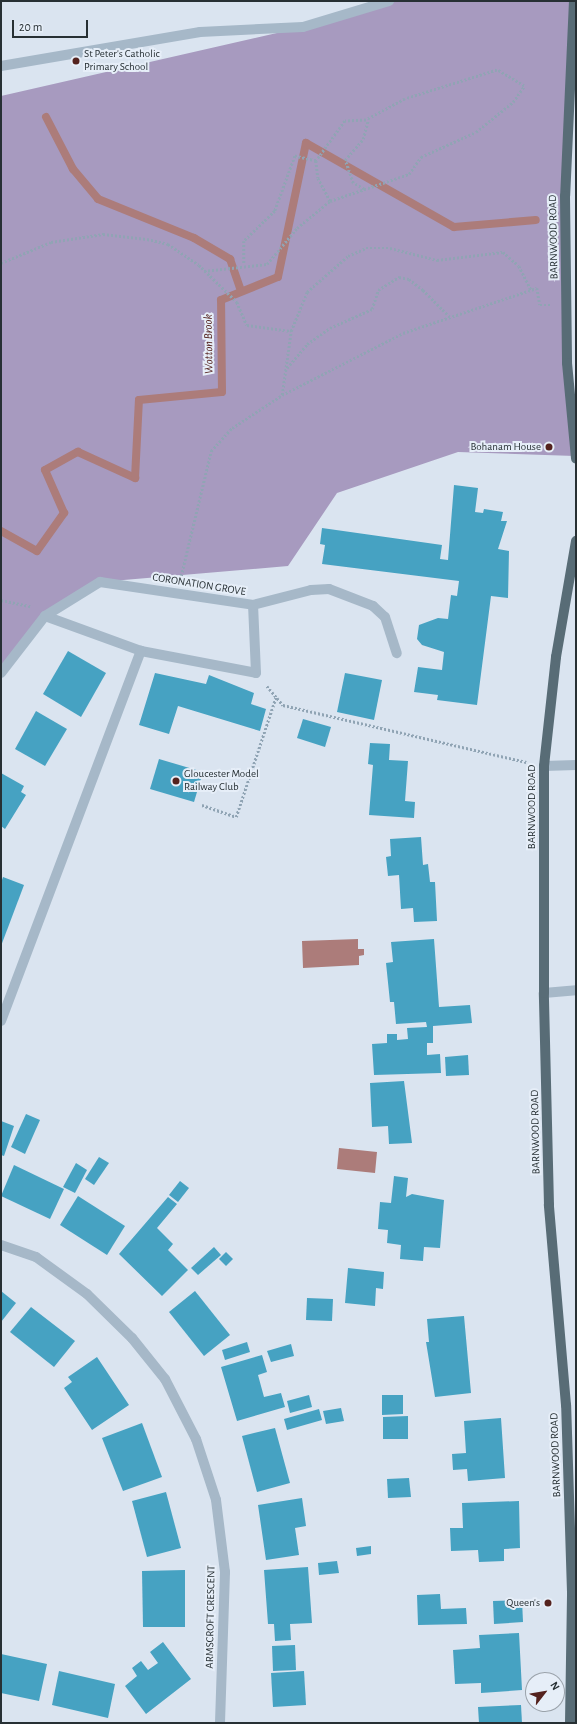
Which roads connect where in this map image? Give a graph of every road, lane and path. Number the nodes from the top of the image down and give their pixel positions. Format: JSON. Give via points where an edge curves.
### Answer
{"nodes":[{"id":1,"x":389,"y":1,"type":"edge"},
{"id":2,"x":574,"y":1,"type":"edge"},
{"id":3,"x":575,"y":14,"type":"edge"},
{"id":4,"x":1,"y":66,"type":"edge"},
{"id":5,"x":368,"y":120,"type":"junction"},
{"id":6,"x":316,"y":161,"type":"junction"},
{"id":7,"x":364,"y":189,"type":"junction"},
{"id":8,"x":330,"y":201,"type":"junction"},
{"id":9,"x":1,"y":263,"type":"edge"},
{"id":10,"x":244,"y":264,"type":"junction"},
{"id":11,"x":204,"y":271,"type":"junction"},
{"id":12,"x":531,"y":290,"type":"junction"},
{"id":13,"x":568,"y":304,"type":"junction"},
{"id":14,"x":450,"y":318,"type":"junction"},
{"id":15,"x":291,"y":331,"type":"junction"},
{"id":16,"x":287,"y":368,"type":"junction"},
{"id":17,"x":282,"y":395,"type":"junction"},
{"id":18,"x":576,"y":459,"type":"edge"},
{"id":19,"x":576,"y":541,"type":"edge"},
{"id":20,"x":177,"y":594,"type":"junction"},
{"id":21,"x":1,"y":600,"type":"edge"},
{"id":22,"x":253,"y":605,"type":"junction"},
{"id":23,"x":48,"y":614,"type":"junction"},
{"id":24,"x":141,"y":651,"type":"junction"},
{"id":25,"x":397,"y":653,"type":"dead end"},
{"id":26,"x":1,"y":673,"type":"edge"},
{"id":27,"x":256,"y":673,"type":"junction"},
{"id":28,"x":276,"y":696,"type":"junction"},
{"id":29,"x":576,"y":765,"type":"edge"},
{"id":30,"x":544,"y":766,"type":"junction"},
{"id":31,"x":202,"y":805,"type":"dead end"},
{"id":32,"x":576,"y":990,"type":"edge"},
{"id":33,"x":544,"y":993,"type":"junction"},
{"id":34,"x":1,"y":1021,"type":"edge"},
{"id":35,"x":1,"y":1245,"type":"edge"},
{"id":36,"x":220,"y":1723,"type":"edge"},
{"id":37,"x":570,"y":1723,"type":"edge"}],
"edges":[{"from":1,"to":4,"type":"street","via":[[303,27],[200,32]]},
{"from":2,"to":3,"type":"main road","name":"BARNWOOD ROAD"},
{"from":3,"to":13,"type":"main road","name":"BARNWOOD ROAD","via":[[565,196]]},
{"from":5,"to":6,"type":"path","via":[[345,121]]},
{"from":5,"to":7,"type":"path","via":[[363,139],[344,160],[353,183]]},
{"from":5,"to":7,"type":"path","via":[[405,99],[497,70],[524,86],[513,102],[476,132],[421,157],[410,174]]},
{"from":6,"to":8,"type":"path","via":[[318,178]]},
{"from":6,"to":10,"type":"path","via":[[295,156],[275,211],[244,241]]},
{"from":7,"to":8,"type":"path"},
{"from":8,"to":10,"type":"path","via":[[297,228],[267,264]]},
{"from":9,"to":11,"type":"path","via":[[52,242],[102,234],[168,244]]},
{"from":10,"to":11,"type":"path"},
{"from":11,"to":15,"type":"path","via":[[237,302],[246,325]]},
{"from":12,"to":13,"type":"path","via":[[537,288],[540,305]]},
{"from":12,"to":14,"type":"path"},
{"from":12,"to":15,"type":"path","via":[[519,266],[503,252],[437,260],[390,248],[366,248],[348,256],[307,292]]},
{"from":13,"to":18,"type":"main road","name":"BARNWOOD ROAD","via":[[568,363]]},
{"from":14,"to":16,"type":"path","via":[[423,290],[409,279],[399,277],[378,290],[372,309],[330,328],[307,344]]},
{"from":14,"to":17,"type":"path","via":[[403,333]]},
{"from":15,"to":16,"type":"path"},
{"from":16,"to":17,"type":"path"},
{"from":17,"to":20,"type":"path","via":[[232,428],[211,451]]},
{"from":19,"to":30,"type":"main road","name":"BARNWOOD ROAD","via":[[556,657]]},
{"from":20,"to":22,"type":"street","name":"CORONATION GROVE"},
{"from":20,"to":23,"type":"street","name":"CORONATION GROVE","via":[[100,582]]},
{"from":21,"to":23,"type":"path"},
{"from":22,"to":25,"type":"street","name":"CORONATION GROVE","via":[[311,590],[329,589],[351,596],[373,606],[385,617]]},
{"from":22,"to":27,"type":"street"},
{"from":23,"to":24,"type":"street"},
{"from":23,"to":26,"type":"street","name":"CORONATION GROVE"},
{"from":24,"to":27,"type":"street"},
{"from":24,"to":34,"type":"street"},
{"from":27,"to":28,"type":"path"},
{"from":28,"to":30,"type":"path","via":[[284,705]]},
{"from":28,"to":31,"type":"path","via":[[236,817]]},
{"from":29,"to":30,"type":"street"},
{"from":30,"to":33,"type":"main road","name":"BARNWOOD ROAD"},
{"from":32,"to":33,"type":"street"},
{"from":33,"to":37,"type":"main road","name":"BARNWOOD ROAD","via":[[550,1205],[566,1405],[572,1592]]},
{"from":35,"to":36,"type":"street","name":"ARMSCROFT CRESCENT","via":[[36,1257],[87,1294],[132,1338],[165,1379],[196,1439],[216,1500],[225,1572]]}]}
